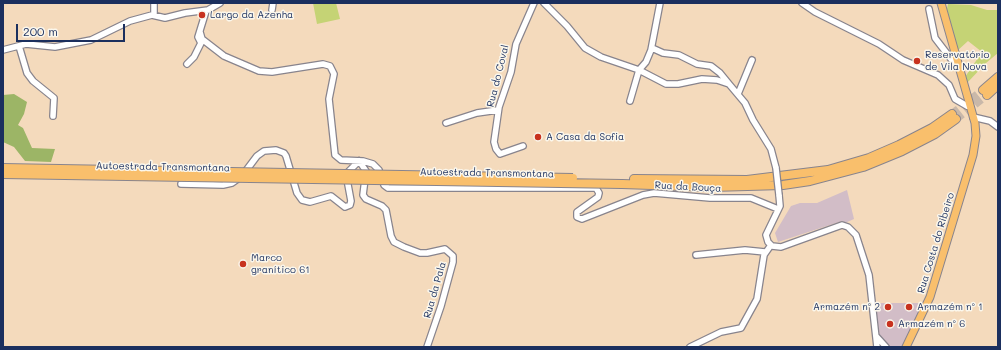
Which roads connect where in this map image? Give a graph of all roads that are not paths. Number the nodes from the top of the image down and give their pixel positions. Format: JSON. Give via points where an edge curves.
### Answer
{"nodes":[{"id":1,"x":154,"y":3,"type":"edge"},
{"id":2,"x":220,"y":3,"type":"edge"},
{"id":3,"x":273,"y":3,"type":"edge"},
{"id":4,"x":534,"y":3,"type":"edge"},
{"id":5,"x":660,"y":3,"type":"edge"},
{"id":6,"x":802,"y":3,"type":"edge"},
{"id":7,"x":941,"y":3,"type":"edge"},
{"id":8,"x":547,"y":4,"type":"edge"},
{"id":9,"x":929,"y":9,"type":"dead end"},
{"id":10,"x":272,"y":10,"type":"dead end"},
{"id":11,"x":206,"y":11,"type":"junction"},
{"id":12,"x":154,"y":15,"type":"junction"},
{"id":13,"x":200,"y":32,"type":"junction"},
{"id":14,"x":19,"y":46,"type":"junction"},
{"id":15,"x":652,"y":48,"type":"junction"},
{"id":16,"x":3,"y":50,"type":"edge"},
{"id":17,"x":752,"y":60,"type":"dead end"},
{"id":18,"x":187,"y":64,"type":"dead end"},
{"id":19,"x":958,"y":68,"type":"junction"},
{"id":20,"x":639,"y":70,"type":"junction"},
{"id":21,"x":998,"y":77,"type":"edge"},
{"id":22,"x":729,"y":84,"type":"junction"},
{"id":23,"x":998,"y":85,"type":"edge"},
{"id":24,"x":738,"y":94,"type":"junction"},
{"id":25,"x":630,"y":101,"type":"dead end"},
{"id":26,"x":966,"y":101,"type":"junction"},
{"id":27,"x":498,"y":110,"type":"junction"},
{"id":28,"x":53,"y":116,"type":"dead end"},
{"id":29,"x":954,"y":116,"type":"tunnel mouth"},
{"id":30,"x":975,"y":122,"type":"junction"},
{"id":31,"x":446,"y":123,"type":"dead end"},
{"id":32,"x":998,"y":127,"type":"edge"},
{"id":33,"x":523,"y":146,"type":"dead end"},
{"id":34,"x":359,"y":161,"type":"junction"},
{"id":35,"x":3,"y":168,"type":"edge"},
{"id":36,"x":3,"y":174,"type":"edge"},
{"id":37,"x":622,"y":182,"type":"junction"},
{"id":38,"x":180,"y":184,"type":"dead end"},
{"id":39,"x":778,"y":209,"type":"junction"},
{"id":40,"x":770,"y":245,"type":"junction"},
{"id":41,"x":765,"y":252,"type":"junction"},
{"id":42,"x":696,"y":255,"type":"dead end"},
{"id":43,"x":876,"y":335,"type":"junction"},
{"id":44,"x":427,"y":347,"type":"edge"},
{"id":45,"x":690,"y":347,"type":"edge"},
{"id":46,"x":877,"y":347,"type":"edge"},
{"id":47,"x":886,"y":347,"type":"edge"},
{"id":48,"x":906,"y":347,"type":"edge"}],
"edges":[{"from":1,"to":12,"type":"street"},
{"from":2,"to":11,"type":"street"},
{"from":3,"to":10,"type":"street"},
{"from":4,"to":27,"type":"street","name":"Rua do Coval","via":[[517,39],[511,72]]},
{"from":5,"to":15,"type":"street"},
{"from":6,"to":26,"type":"street","via":[[908,62],[938,75],[950,87],[955,99]]},
{"from":7,"to":19,"type":"main road","name":"Rua Costa do Ribeiro"},
{"from":8,"to":20,"type":"street","via":[[588,50],[607,60]]},
{"from":9,"to":19,"type":"street","via":[[935,38]]},
{"from":11,"to":12,"type":"street","via":[[165,18]]},
{"from":11,"to":13,"type":"street"},
{"from":12,"to":14,"type":"street","via":[[121,24],[91,40],[54,47],[35,44]]},
{"from":13,"to":18,"type":"street","via":[[198,38],[201,43]]},
{"from":13,"to":34,"type":"street","via":[[202,40],[224,56],[259,71],[272,72],[328,65],[334,74],[329,99],[335,155],[341,160]]},
{"from":14,"to":16,"type":"street"},
{"from":14,"to":28,"type":"street","via":[[27,73],[54,98]]},
{"from":15,"to":20,"type":"street"},
{"from":15,"to":22,"type":"street","via":[[710,66]]},
{"from":17,"to":24,"type":"street"},
{"from":19,"to":26,"type":"main road","name":"Rua Costa do Ribeiro"},
{"from":20,"to":22,"type":"street","via":[[666,84],[702,79]]},
{"from":20,"to":25,"type":"street"},
{"from":21,"to":23,"type":"highway","via":[[985,92]]},
{"from":22,"to":24,"type":"street"},
{"from":24,"to":39,"type":"street","bridge":true,"via":[[773,151],[779,195]]},
{"from":26,"to":30,"type":"main road","name":"Rua Costa do Ribeiro"},
{"from":27,"to":31,"type":"street"},
{"from":27,"to":33,"type":"street","name":"Rua do Coval","via":[[494,142],[498,153],[505,154]]},
{"from":29,"to":37,"type":"highway","name":"Autoestrada Transmontana","via":[[899,145],[828,170],[746,180]]},
{"from":30,"to":32,"type":"street","via":[[987,121]]},
{"from":30,"to":48,"type":"main road","name":"Rua Costa do Ribeiro","via":[[973,155],[930,297]]},
{"from":34,"to":38,"type":"street","via":[[346,174],[351,201],[345,208],[332,196],[310,202],[302,200],[286,156],[276,150],[260,154],[238,180],[232,183]]},
{"from":34,"to":39,"type":"street","name":"Rua da Bouça","via":[[375,165],[385,186],[392,189],[597,189],[599,196],[578,211],[577,216],[580,219],[652,193],[710,198],[750,198]]},
{"from":34,"to":44,"type":"street","name":"Rua da Pala","via":[[366,171],[363,195],[386,210],[390,236],[394,242],[419,252],[445,250],[453,256],[454,260]]},
{"from":35,"to":37,"type":"highway","name":"Autoestrada Transmontana","bridge":true},
{"from":36,"to":37,"type":"highway","name":"Autoestrada Transmontana","bridge":true},
{"from":39,"to":40,"type":"street","via":[[766,235]]},
{"from":40,"to":41,"type":"street"},
{"from":40,"to":43,"type":"street","via":[[781,247],[838,226],[848,227],[857,238],[867,269]]},
{"from":41,"to":42,"type":"street","via":[[745,250]]},
{"from":41,"to":45,"type":"street","via":[[757,299],[741,328],[721,332]]},
{"from":43,"to":46,"type":"street"},
{"from":43,"to":47,"type":"street"}]}
